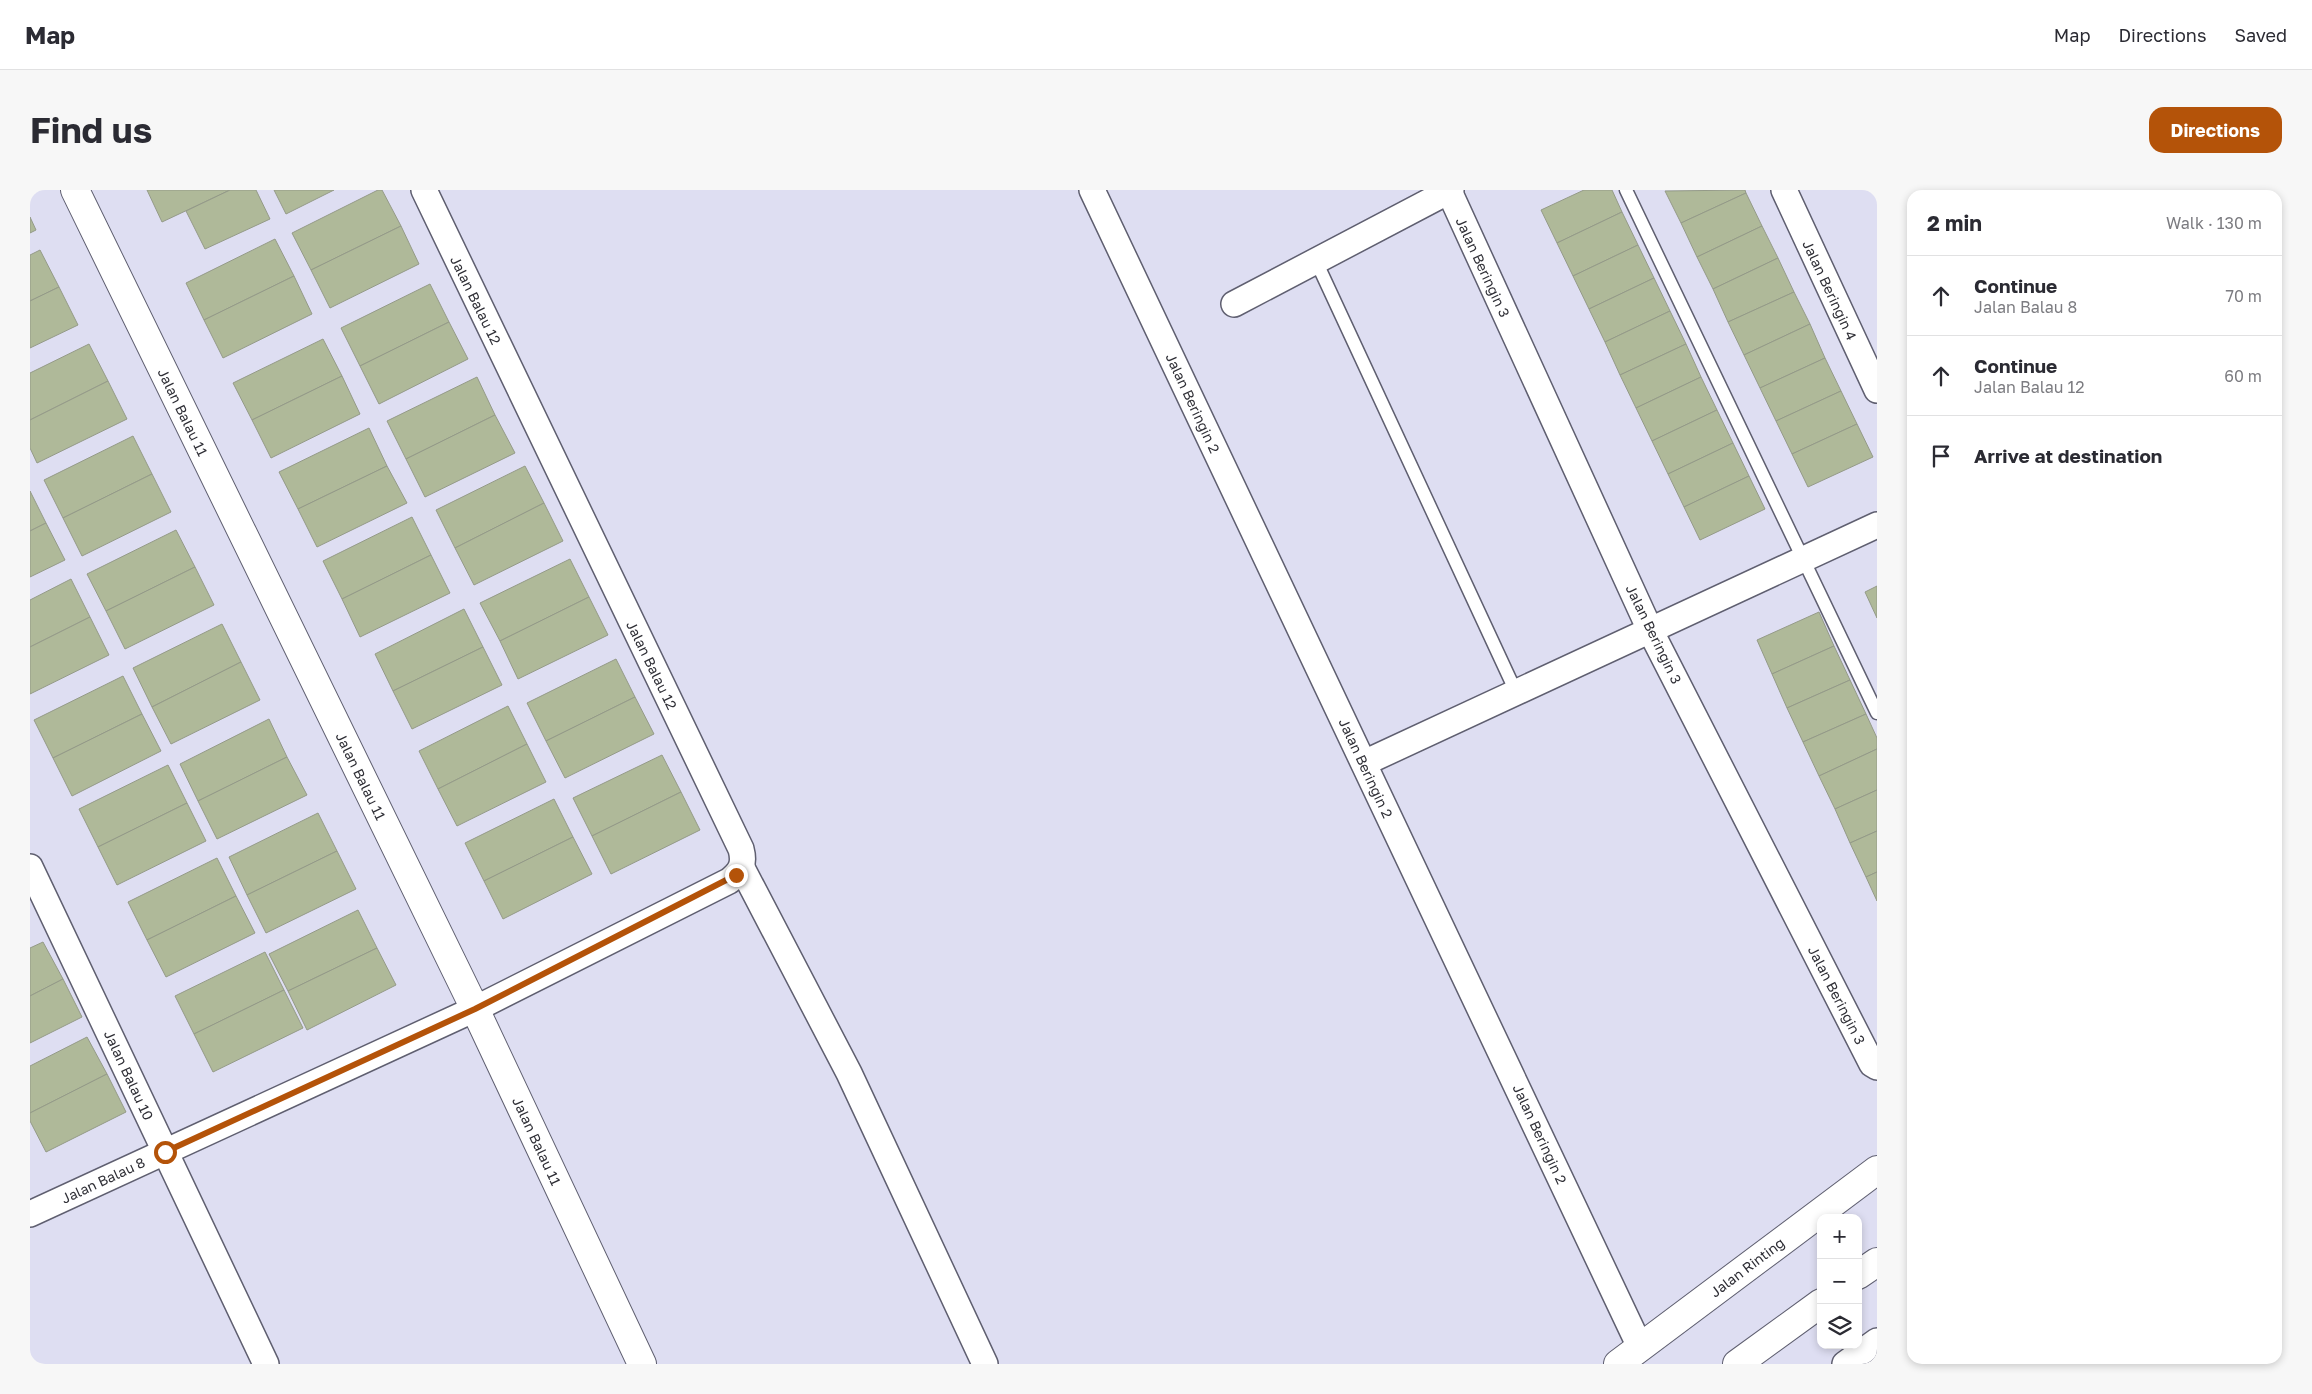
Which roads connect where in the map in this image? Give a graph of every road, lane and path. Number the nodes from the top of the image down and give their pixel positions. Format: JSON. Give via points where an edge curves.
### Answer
{"nodes":[{"id":1,"x":75,"y":190,"type":"edge"},
{"id":2,"x":424,"y":190,"type":"edge"},
{"id":3,"x":1092,"y":190,"type":"edge"},
{"id":4,"x":1626,"y":190,"type":"edge"},
{"id":5,"x":1784,"y":190,"type":"edge"},
{"id":6,"x":1450,"y":191,"type":"edge"},
{"id":7,"x":1316,"y":260,"type":"junction"},
{"id":8,"x":1234,"y":304,"type":"dead end"},
{"id":9,"x":1877,"y":390,"type":"edge"},
{"id":10,"x":1877,"y":525,"type":"edge"},
{"id":11,"x":1804,"y":559,"type":"junction"},
{"id":12,"x":1650,"y":630,"type":"junction"},
{"id":13,"x":1516,"y":692,"type":"junction"},
{"id":14,"x":1877,"y":714,"type":"edge"},
{"id":15,"x":1364,"y":762,"type":"junction"},
{"id":16,"x":30,"y":866,"type":"edge"},
{"id":17,"x":742,"y":868,"type":"junction"},
{"id":18,"x":475,"y":1009,"type":"junction"},
{"id":19,"x":1877,"y":1067,"type":"edge"},
{"id":20,"x":165,"y":1152,"type":"junction"},
{"id":21,"x":1877,"y":1170,"type":"edge"},
{"id":22,"x":30,"y":1214,"type":"edge"},
{"id":23,"x":1877,"y":1262,"type":"edge"},
{"id":24,"x":1862,"y":1273,"type":"edge"},
{"id":25,"x":1820,"y":1304,"type":"edge"},
{"id":26,"x":1877,"y":1341,"type":"edge"},
{"id":27,"x":1640,"y":1347,"type":"junction"},
{"id":28,"x":266,"y":1364,"type":"edge"},
{"id":29,"x":642,"y":1364,"type":"edge"},
{"id":30,"x":985,"y":1364,"type":"edge"},
{"id":31,"x":1618,"y":1364,"type":"edge"},
{"id":32,"x":1738,"y":1364,"type":"edge"},
{"id":33,"x":1845,"y":1364,"type":"edge"}],
"edges":[{"from":1,"to":18,"type":"street","name":"Jalan Balau 11"},
{"from":2,"to":17,"type":"street","name":"Jalan Balau 12","via":[[741,849]]},
{"from":3,"to":15,"type":"street","name":"Jalan Beringin 2"},
{"from":4,"to":11,"type":"lane"},
{"from":5,"to":9,"type":"street","name":"Jalan Beringin 4"},
{"from":6,"to":7,"type":"street"},
{"from":6,"to":12,"type":"street","name":"Jalan Beringin 3"},
{"from":7,"to":8,"type":"street"},
{"from":7,"to":13,"type":"lane"},
{"from":10,"to":11,"type":"street"},
{"from":11,"to":12,"type":"street"},
{"from":11,"to":14,"type":"lane"},
{"from":12,"to":13,"type":"street"},
{"from":12,"to":19,"type":"street","name":"Jalan Beringin 3","via":[[1872,1064]]},
{"from":13,"to":15,"type":"street"},
{"from":15,"to":27,"type":"street","name":"Jalan Beringin 2"},
{"from":16,"to":20,"type":"street","name":"Jalan Balau 10"},
{"from":17,"to":18,"type":"street","via":[[729,881]]},
{"from":17,"to":30,"type":"street","name":"Jalan Balau 12","via":[[848,1074]]},
{"from":18,"to":20,"type":"street","name":"Jalan Balau 8"},
{"from":18,"to":29,"type":"street","name":"Jalan Balau 11"},
{"from":20,"to":22,"type":"street","name":"Jalan Balau 8"},
{"from":20,"to":28,"type":"street","name":"Jalan Balau 10"},
{"from":21,"to":27,"type":"street","name":"Jalan Rinting"},
{"from":23,"to":24,"type":"street"},
{"from":25,"to":32,"type":"street"},
{"from":26,"to":33,"type":"street"},
{"from":27,"to":31,"type":"street","name":"Jalan Rinting"}]}
